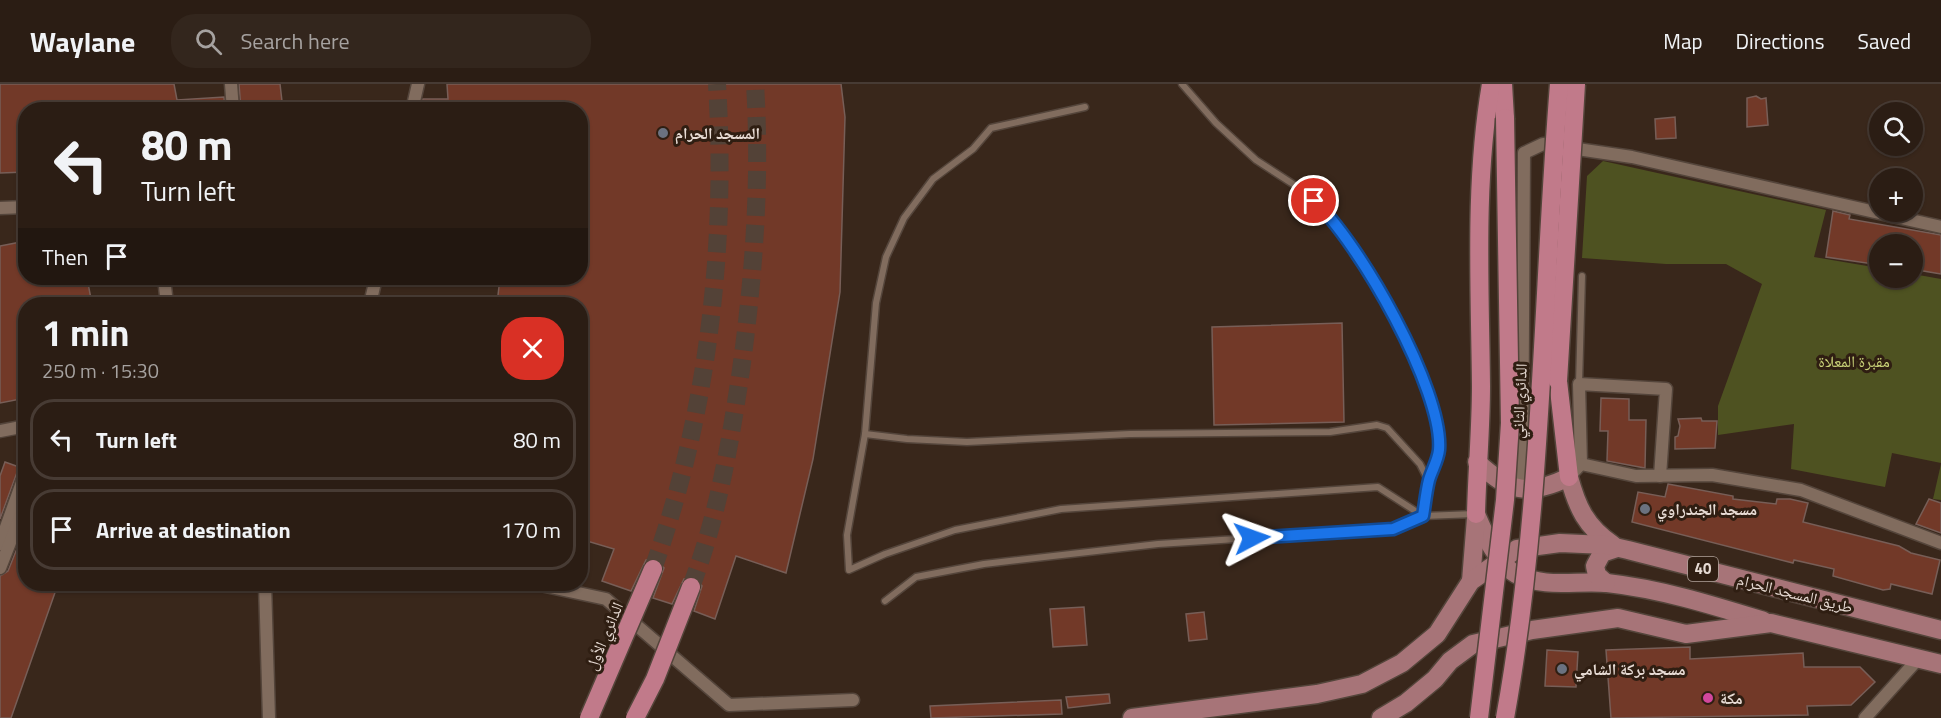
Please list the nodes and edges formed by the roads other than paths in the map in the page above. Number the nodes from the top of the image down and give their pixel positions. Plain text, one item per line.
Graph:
1 (231, 84) edge
2 (418, 84) edge
3 (1182, 84) edge
4 (1491, 84) edge
5 (1503, 84) edge
6 (1559, 84) edge
7 (1576, 84) edge
8 (232, 102) edge
9 (414, 102) edge
10 (1084, 107) dead end
11 (18, 207) edge
12 (0, 208) edge
13 (1941, 227) edge
14 (1582, 276) dead end
15 (1579, 384) junction
16 (18, 428) edge
17 (0, 431) edge
18 (865, 434) junction
19 (1477, 462) junction
20 (1575, 470) junction
21 (1660, 476) junction
22 (1429, 482) junction
23 (1522, 489) junction
24 (18, 493) edge
25 (1476, 514) junction
26 (1423, 516) junction
27 (18, 522) edge
28 (1941, 543) edge
29 (0, 544) edge
30 (1617, 548) junction
31 (1502, 559) junction
32 (0, 568) edge
33 (653, 569) tunnel mouth
34 (1471, 581) junction
35 (1606, 583) junction
36 (691, 586) tunnel mouth
37 (265, 591) edge
38 (569, 591) edge
39 (885, 601) dead end
40 (1771, 623) junction
41 (1941, 630) edge
42 (1918, 659) junction
43 (1941, 664) edge
44 (854, 700) dead end
45 (268, 718) edge
46 (589, 718) edge
47 (635, 718) edge
48 (1132, 718) edge
49 (1382, 718) edge
50 (1479, 718) edge
51 (1505, 718) edge
52 (1865, 718) edge

1 - 8 street
2 - 9 street
3 - 22 lane
4 - 19 highway
5 - 50 highway, الدائري الثاني, bridge
6 - 51 highway, الدائري الثاني, bridge
7 - 20 highway, bridge
10 - 18 lane
11 - 12 street
13 - 23 street
14 - 15 lane
15 - 20 street
15 - 21 street
16 - 17 street
18 - 22 lane
18 - 26 lane
19 - 23 main road
19 - 25 highway
20 - 21 street
20 - 23 main road
20 - 30 main road
21 - 28 street
22 - 26 lane
24 - 29 street
25 - 26 lane
25 - 31 main road
25 - 34 main road
26 - 39 lane
27 - 32 street
30 - 31 main road, طريق المسجد الحرام / 40
30 - 35 main road
30 - 41 main road, طريق المسجد الحرام / 40
31 - 34 main road, طريق المسجد الحرام / 40
31 - 35 main road
33 - 46 highway, الدائري الأول, bridge
34 - 48 main road, طريق المسجد الحرام
35 - 40 main road
36 - 47 highway, bridge
37 - 45 street
38 - 44 street
40 - 42 main road
40 - 49 main road
42 - 43 main road
42 - 52 street

